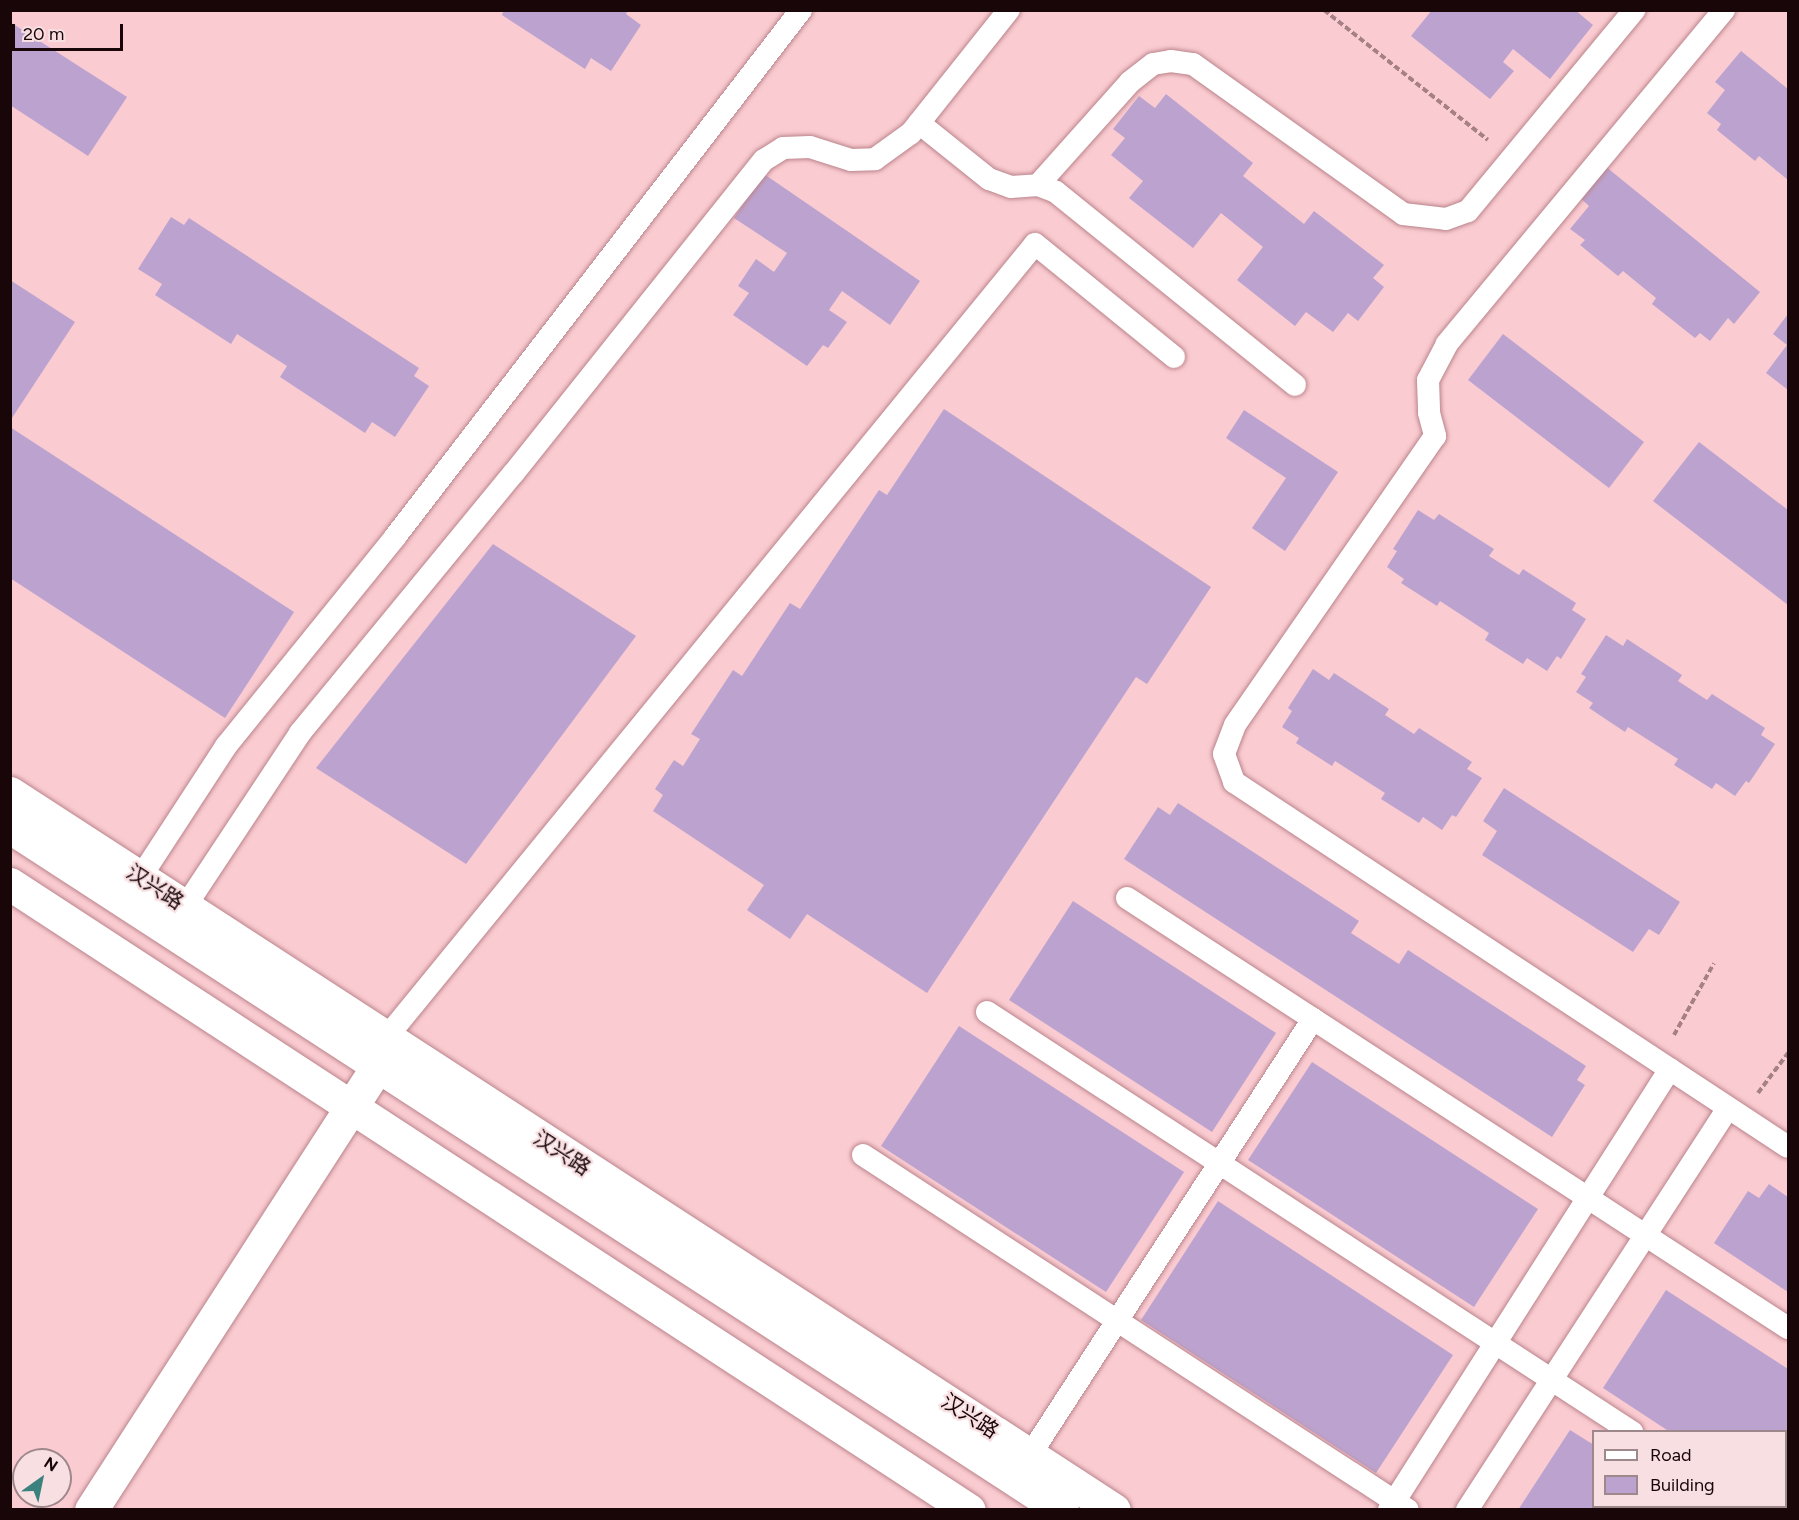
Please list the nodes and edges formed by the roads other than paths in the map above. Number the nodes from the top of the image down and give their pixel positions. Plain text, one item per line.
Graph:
1 (801, 10) edge
2 (1009, 10) edge
3 (1634, 10) edge
4 (1724, 10) edge
5 (919, 123) junction
6 (1038, 184) junction
7 (1174, 357) dead end
8 (1295, 384) dead end
9 (10, 794) edge
10 (10, 827) edge
11 (140, 878) junction
12 (10, 884) edge
13 (1127, 898) dead end
14 (185, 907) junction
15 (987, 1012) dead end
16 (1313, 1019) junction
17 (382, 1053) junction
18 (1670, 1069) junction
19 (353, 1105) junction
20 (1728, 1108) junction
21 (1788, 1147) edge
22 (862, 1155) dead end
23 (1220, 1163) junction
24 (1588, 1198) junction
25 (1646, 1235) junction
26 (1117, 1321) junction
27 (1788, 1328) edge
28 (1496, 1343) junction
29 (1552, 1379) junction
30 (1630, 1430) edge
31 (1030, 1455) junction
32 (1397, 1506) edge
33 (90, 1509) edge
34 (969, 1509) edge
35 (1062, 1509) edge
36 (1114, 1509) edge
37 (1467, 1509) edge

1 - 11 lane
2 - 5 lane
3 - 6 lane
4 - 18 lane
5 - 6 lane
5 - 14 lane
6 - 8 lane
7 - 17 lane
9 - 11 street, 汉兴路
10 - 17 street, 汉兴路
11 - 14 street, 汉兴路
12 - 19 street
13 - 16 lane
14 - 17 street, 汉兴路
15 - 23 lane
16 - 23 lane
16 - 24 lane
17 - 19 street
17 - 31 street, 汉兴路
17 - 35 street, 汉兴路
18 - 20 lane
18 - 24 lane
19 - 33 street
19 - 34 street
20 - 21 lane
20 - 25 lane
22 - 26 lane
23 - 26 lane
23 - 28 lane
24 - 25 lane
24 - 28 lane
25 - 27 lane
25 - 29 lane
26 - 31 lane
26 - 32 lane
28 - 29 lane
28 - 32 lane
29 - 30 lane
29 - 37 lane
31 - 36 street, 汉兴路

